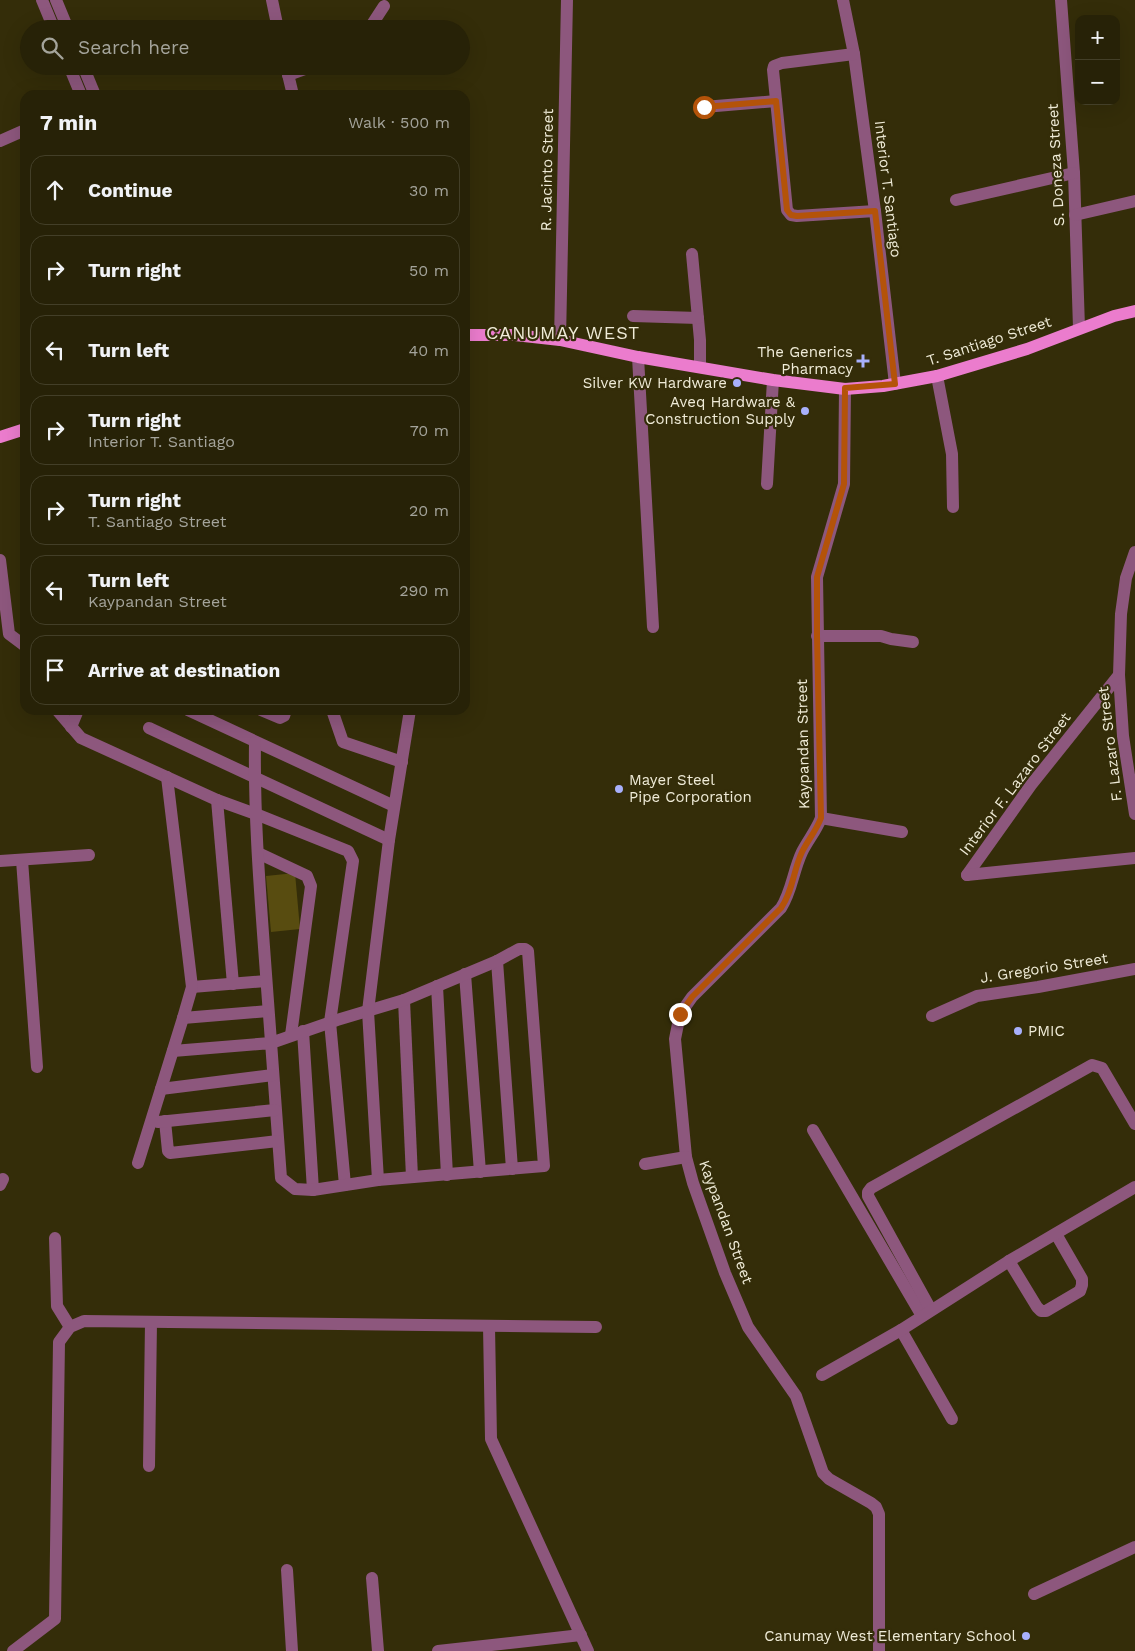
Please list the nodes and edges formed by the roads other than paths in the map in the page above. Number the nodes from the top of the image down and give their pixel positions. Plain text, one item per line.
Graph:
1 (42, 0) edge
2 (56, 0) edge
3 (272, 0) edge
4 (567, 0) edge
5 (843, 0) edge
6 (1061, 0) edge
7 (384, 6) dead end
8 (50, 20) edge
9 (64, 20) edge
10 (276, 20) edge
11 (375, 20) edge
12 (854, 54) junction
13 (73, 75) edge
14 (87, 75) edge
15 (288, 75) edge
16 (79, 90) edge
17 (93, 90) edge
18 (292, 90) edge
19 (776, 101) junction
20 (704, 107) dead end
21 (20, 132) edge
22 (0, 140) edge
23 (1074, 173) junction
24 (956, 200) dead end
25 (1135, 201) edge
26 (875, 211) junction
27 (1076, 215) junction
28 (692, 254) dead end
29 (1135, 311) edge
30 (632, 316) dead end
31 (698, 318) junction
32 (1079, 328) junction
33 (470, 335) edge
34 (560, 340) junction
35 (638, 357) junction
36 (700, 367) junction
37 (937, 376) junction
38 (772, 380) junction
39 (895, 384) junction
40 (845, 388) junction
41 (20, 431) edge
42 (0, 437) edge
43 (767, 484) dead end
44 (953, 507) dead end
45 (1135, 552) edge
46 (0, 560) edge
47 (1131, 576) edge
48 (653, 627) dead end
49 (817, 636) junction
50 (913, 642) dead end
51 (20, 644) edge
52 (1119, 675) junction
53 (61, 715) edge
54 (76, 715) edge
55 (198, 715) edge
56 (273, 715) edge
57 (284, 715) edge
58 (334, 715) edge
59 (409, 715) edge
60 (71, 726) junction
61 (149, 728) dead end
62 (255, 742) junction
63 (402, 762) junction
64 (167, 777) junction
65 (254, 777) junction
66 (217, 800) junction
67 (394, 806) junction
68 (256, 814) junction
69 (1135, 814) edge
70 (821, 818) junction
71 (902, 832) dead end
72 (389, 840) junction
73 (258, 853) junction
74 (89, 855) dead end
75 (1135, 858) edge
76 (22, 860) junction
77 (0, 861) edge
78 (497, 961) junction
79 (1135, 969) edge
80 (464, 974) junction
81 (266, 981) junction
82 (233, 984) junction
83 (437, 986) junction
84 (192, 987) junction
85 (404, 1000) junction
86 (268, 1011) junction
87 (368, 1011) junction
88 (932, 1016) dead end
89 (184, 1018) junction
90 (330, 1022) junction
91 (297, 1033) junction
92 (271, 1042) junction
93 (173, 1051) junction
94 (37, 1067) dead end
95 (273, 1075) junction
96 (161, 1089) junction
97 (275, 1110) junction
98 (165, 1121) junction
99 (150, 1123) junction
100 (1135, 1124) edge
101 (813, 1130) dead end
102 (278, 1141) junction
103 (686, 1157) junction
104 (138, 1163) dead end
105 (646, 1164) dead end
106 (512, 1169) junction
107 (480, 1172) junction
108 (447, 1175) junction
109 (412, 1178) junction
110 (378, 1180) junction
111 (346, 1185) junction
112 (1135, 1187) edge
113 (313, 1190) junction
114 (1056, 1234) junction
115 (55, 1238) dead end
116 (1009, 1261) junction
117 (926, 1313) junction
118 (151, 1322) junction
119 (489, 1326) junction
120 (70, 1327) junction
121 (596, 1327) dead end
122 (901, 1330) junction
123 (822, 1375) dead end
124 (952, 1419) dead end
125 (149, 1466) dead end
126 (1135, 1547) edge
127 (287, 1570) dead end
128 (372, 1578) dead end
129 (1034, 1594) dead end
130 (581, 1635) junction
131 (13, 1651) edge
132 (292, 1651) edge
133 (378, 1651) edge
134 (438, 1651) edge
135 (588, 1651) edge
136 (879, 1651) edge

1 - 8 street
2 - 9 street
3 - 10 street
4 - 34 street, R. Jacinto Street
5 - 12 street, Interior T. Santiago
6 - 23 street, S. Doneza Street
7 - 11 street
12 - 19 street
12 - 26 street, Interior T. Santiago
13 - 16 street
14 - 17 street
15 - 18 street
19 - 20 street
19 - 26 street
21 - 22 street
23 - 24 street
23 - 27 street, S. Doneza Street
25 - 27 street
26 - 39 street, Interior T. Santiago
27 - 32 street, S. Doneza Street
28 - 31 street
29 - 32 main road, T. Santiago Street
30 - 31 street
31 - 36 street
32 - 37 main road, T. Santiago Street
33 - 34 main road, T. Santiago Street
34 - 35 main road, T. Santiago Street
35 - 36 main road, T. Santiago Street
35 - 48 street
36 - 38 main road, T. Santiago Street
37 - 39 main road, T. Santiago Street
37 - 44 street
38 - 40 main road, T. Santiago Street
38 - 43 street
39 - 40 main road, T. Santiago Street
40 - 49 street, Kaypandan Street
41 - 42 main road
45 - 47 street, F. Lazaro Street
46 - 51 street
47 - 52 street, F. Lazaro Street
49 - 50 street
49 - 70 street, Kaypandan Street
52 - 69 street, F. Lazaro Street
52 - 75 street, Interior F. Lazaro Street
53 - 60 street
54 - 60 street
55 - 62 street
56 - 57 street
58 - 63 street
59 - 63 street
60 - 64 street
61 - 65 street
62 - 65 street
62 - 67 street
63 - 67 street
64 - 66 street
64 - 84 street
65 - 68 street
65 - 72 street
66 - 68 street
66 - 82 street
67 - 72 street
68 - 73 street
68 - 90 street
70 - 71 street
70 - 103 street, Kaypandan Street
72 - 87 street
73 - 81 street
73 - 91 street
74 - 76 street
76 - 77 street
76 - 94 street
78 - 80 street
78 - 106 street
78 - 106 street
79 - 88 street, J. Gregorio Street
80 - 83 street
80 - 107 street
81 - 82 street
81 - 86 street
82 - 84 street
83 - 85 street
83 - 108 street
84 - 89 street
85 - 87 street
85 - 109 street
86 - 89 street
86 - 92 street
87 - 90 street
87 - 110 street
89 - 93 street
90 - 91 street
90 - 111 street
91 - 92 street
91 - 113 street
92 - 93 street
92 - 95 street
93 - 96 street
95 - 96 street
95 - 97 street
96 - 99 street
97 - 98 street
97 - 102 street
98 - 99 street
98 - 102 street
99 - 104 street
100 - 117 street
101 - 117 street
102 - 113 street
103 - 105 street
103 - 136 street, Kaypandan Street
106 - 107 street
107 - 108 street
108 - 109 street
109 - 110 street
110 - 111 street
111 - 113 street
112 - 114 street
114 - 116 street
114 - 116 street
115 - 120 street
116 - 117 street
117 - 122 street
118 - 119 street
118 - 120 street
118 - 125 street
119 - 121 street
119 - 130 street
120 - 131 street
122 - 123 street
122 - 124 street
126 - 129 street
127 - 132 street
128 - 133 street
130 - 134 street
130 - 135 street

